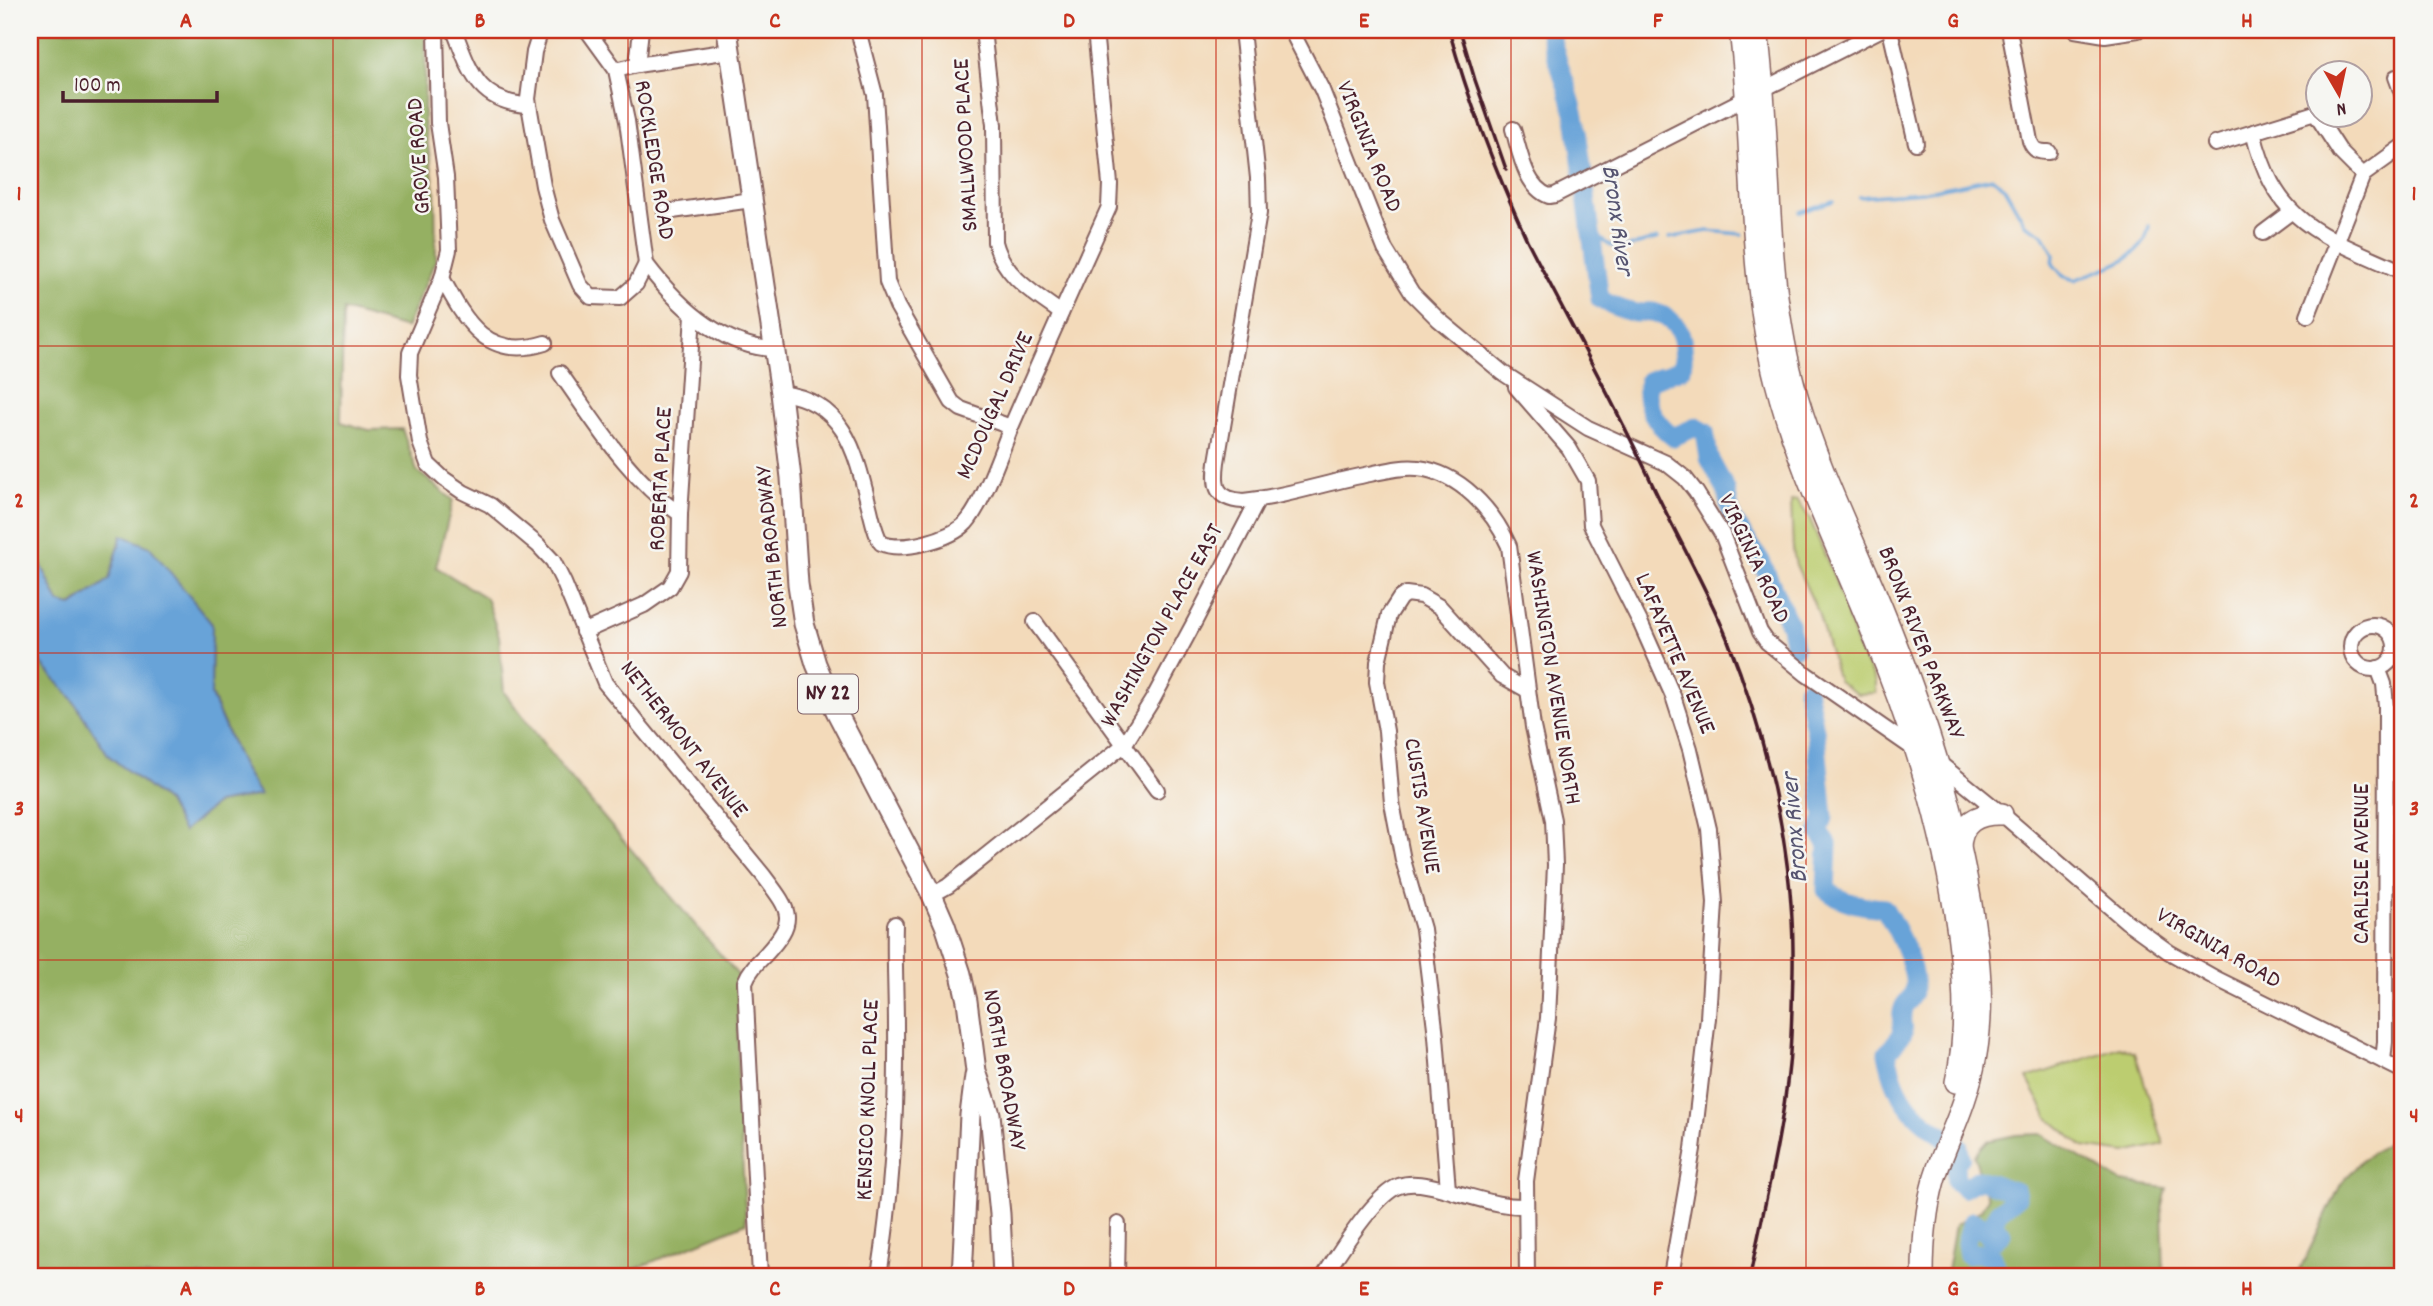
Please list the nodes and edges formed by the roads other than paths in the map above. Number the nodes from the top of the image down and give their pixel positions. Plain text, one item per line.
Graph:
1 (436, 30) edge
2 (453, 30) edge
3 (541, 30) edge
4 (587, 30) edge
5 (641, 30) edge
6 (727, 30) edge
7 (858, 30) edge
8 (983, 30) edge
9 (1095, 30) edge
10 (1242, 30) edge
11 (1291, 30) edge
12 (1740, 30) edge
13 (1757, 30) edge
14 (1880, 30) edge
15 (1890, 30) edge
16 (2009, 30) edge
17 (2075, 30) edge
18 (2132, 31) edge
19 (730, 51) junction
20 (626, 68) junction
21 (2396, 77) dead end
22 (1755, 93) junction
23 (2403, 96) edge
24 (529, 105) junction
25 (1513, 129) dead end
26 (2253, 132) junction
27 (1916, 143) dead end
28 (2215, 144) dead end
29 (2403, 146) edge
30 (2049, 152) dead end
31 (2363, 176) junction
32 (752, 200) junction
33 (665, 212) dead end
34 (2291, 212) junction
35 (2263, 233) dead end
36 (2336, 242) junction
37 (646, 264) junction
38 (2403, 272) edge
39 (442, 278) junction
40 (1061, 313) junction
41 (693, 315) junction
42 (2308, 315) dead end
43 (545, 343) dead end
44 (773, 349) junction
45 (560, 373) dead end
46 (1503, 373) junction
47 (781, 393) junction
48 (1011, 427) junction
49 (1258, 500) junction
50 (680, 514) junction
51 (1035, 622) dead end
52 (583, 632) junction
53 (2378, 668) dead end
54 (1527, 690) junction
55 (1124, 745) junction
56 (1916, 751) junction
57 (1936, 761) junction
58 (1157, 790) dead end
59 (2002, 814) junction
60 (1960, 851) junction
61 (932, 895) junction
62 (895, 924) dead end
63 (2382, 1061) junction
64 (2403, 1071) edge
65 (976, 1072) junction
66 (1951, 1118) junction
67 (1938, 1151) junction
68 (1448, 1190) junction
69 (1526, 1206) junction
70 (1118, 1224) dead end
71 (760, 1276) edge
72 (879, 1276) edge
73 (962, 1276) edge
74 (1003, 1276) edge
75 (1117, 1276) edge
76 (1324, 1276) edge
77 (1527, 1276) edge
78 (1671, 1276) edge
79 (1910, 1276) edge
80 (1923, 1276) edge

1 - 39 street, GROVE ROAD
2 - 24 street
3 - 24 street
4 - 20 street, ROCKLEDGE ROAD
5 - 20 street
6 - 19 main road, NORTH BROADWAY / NY 22
7 - 48 street
8 - 40 street, SMALLWOOD PLACE
9 - 40 street, MCDOUGAL DRIVE
10 - 49 street, WASHINGTON AVENUE NORTH
11 - 46 street, VIRGINIA ROAD
12 - 22 highway, BRONX RIVER PARKWAY
13 - 22 highway, BRONX RIVER PARKWAY
14 - 22 street
15 - 27 street
16 - 30 street
17 - 18 street
19 - 20 street
19 - 32 main road, NORTH BROADWAY / NY 22
20 - 37 street, ROCKLEDGE ROAD
21 - 23 street
22 - 25 street
22 - 56 highway, BRONX RIVER PARKWAY
22 - 57 highway, BRONX RIVER PARKWAY
24 - 37 street
26 - 28 street
26 - 31 street
26 - 34 street
29 - 31 street
31 - 36 street
32 - 33 street
32 - 44 main road, NORTH BROADWAY / NY 22
34 - 35 street
34 - 36 street
36 - 38 street
36 - 42 street
37 - 41 street
39 - 43 street
39 - 52 street, NETHERMONT AVENUE
40 - 48 street, MCDOUGAL DRIVE
41 - 44 street
41 - 50 street, ROBERTA PLACE
44 - 47 main road, NORTH BROADWAY / NY 22
45 - 50 street
46 - 56 street, VIRGINIA ROAD
46 - 78 street, LAFAYETTE AVENUE
47 - 48 street, MCDOUGAL DRIVE
47 - 61 main road, NORTH BROADWAY / NY 22
49 - 54 street, WASHINGTON AVENUE NORTH
49 - 55 street, WASHINGTON PLACE EAST
50 - 52 street, ROBERTA PLACE
51 - 55 street
52 - 71 street, NETHERMONT AVENUE
53 - 63 street, CARLISLE AVENUE
54 - 68 street, CUSTIS AVENUE
54 - 69 street, WASHINGTON AVENUE NORTH
55 - 58 street
55 - 61 street, WASHINGTON PLACE EAST
56 - 57 street, VIRGINIA ROAD
56 - 66 highway, BRONX RIVER PARKWAY
57 - 59 street, VIRGINIA ROAD
57 - 60 highway, BRONX RIVER PARKWAY
59 - 60 highway
59 - 63 street, VIRGINIA ROAD
60 - 66 highway, BRONX RIVER PARKWAY
61 - 65 main road, NORTH BROADWAY / NY 22
62 - 72 street, KENSICO KNOLL PLACE
63 - 64 street, VIRGINIA ROAD
65 - 73 main road, NY 22
65 - 74 main road, NORTH BROADWAY
66 - 67 highway, BRONX RIVER PARKWAY
67 - 79 highway, BRONX RIVER PARKWAY
67 - 80 highway, BRONX RIVER PARKWAY
68 - 69 street
68 - 76 street
69 - 77 street, WASHINGTON AVENUE NORTH
70 - 75 street

